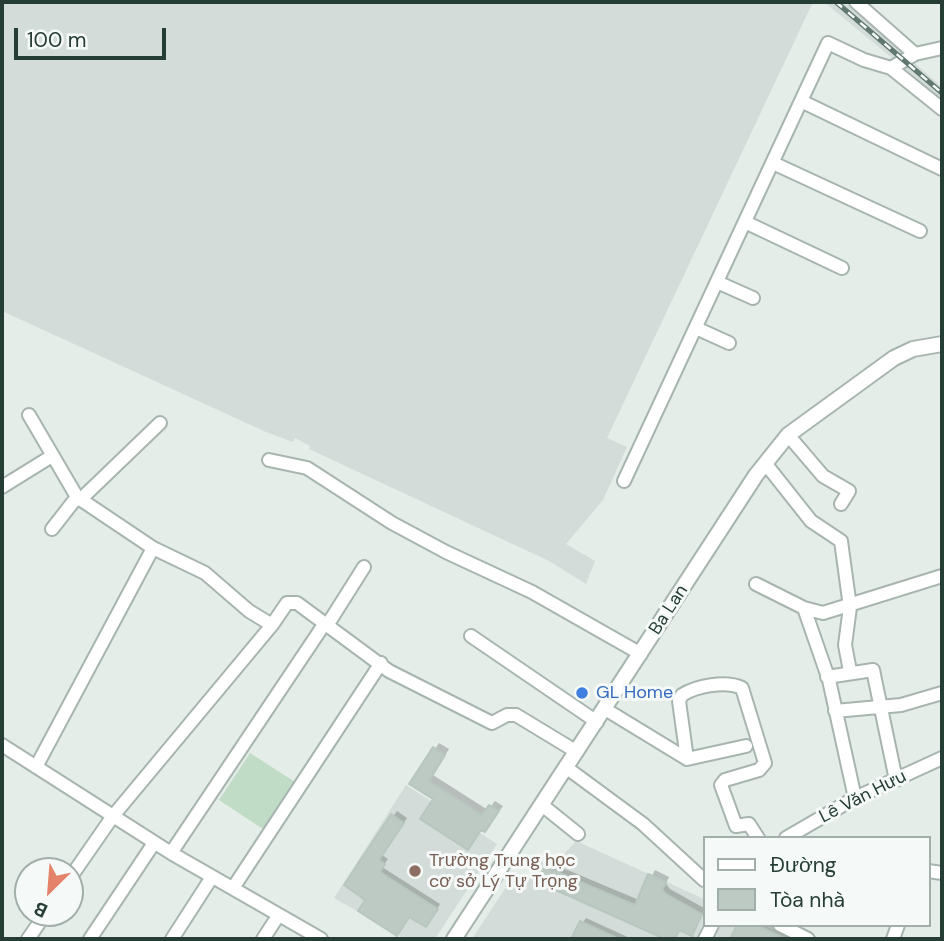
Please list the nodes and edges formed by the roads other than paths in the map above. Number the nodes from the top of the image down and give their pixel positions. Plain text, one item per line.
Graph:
1 (856, 2) edge
2 (942, 48) edge
3 (915, 54) junction
4 (891, 68) junction
5 (801, 102) junction
6 (942, 109) edge
7 (773, 163) junction
8 (942, 169) edge
9 (745, 222) junction
10 (920, 231) dead end
11 (842, 268) dead end
12 (717, 282) junction
13 (753, 299) dead end
14 (696, 327) junction
15 (729, 343) dead end
16 (942, 344) edge
17 (29, 415) dead end
18 (160, 424) dead end
19 (788, 435) junction
20 (52, 456) junction
21 (269, 460) dead end
22 (765, 463) junction
23 (624, 481) dead end
24 (2, 487) edge
25 (78, 498) junction
26 (841, 504) dead end
27 (52, 529) dead end
28 (153, 548) junction
29 (364, 567) dead end
30 (942, 576) edge
31 (756, 584) dead end
32 (850, 607) junction
33 (804, 608) junction
34 (326, 624) junction
35 (272, 625) junction
36 (471, 636) dead end
37 (641, 654) junction
38 (381, 663) junction
39 (850, 671) junction
40 (827, 677) junction
41 (942, 693) edge
42 (880, 706) junction
43 (605, 709) junction
44 (835, 711) junction
45 (597, 722) junction
46 (2, 745) edge
47 (746, 746) dead end
48 (577, 752) junction
49 (942, 758) edge
50 (687, 759) junction
51 (36, 767) junction
52 (567, 768) junction
53 (895, 780) junction
54 (855, 798) junction
55 (542, 805) junction
56 (113, 816) junction
57 (578, 834) dead end
58 (757, 836) edge
59 (789, 836) edge
60 (154, 843) junction
61 (171, 853) junction
62 (84, 858) edge
63 (212, 877) junction
64 (702, 878) edge
65 (233, 888) junction
66 (278, 916) junction
67 (784, 927) edge
68 (90, 939) edge
69 (172, 939) edge
70 (263, 939) edge
71 (321, 939) edge
72 (454, 939) edge
73 (808, 939) edge

1 - 3 street
2 - 3 street
3 - 4 street
4 - 5 street
4 - 6 street
5 - 7 street
5 - 8 street
7 - 9 street
7 - 10 street
9 - 11 street
9 - 12 street
12 - 13 street
12 - 14 street
14 - 15 street
14 - 23 street
16 - 19 street, Ba Lan
17 - 20 street
18 - 25 street
19 - 22 street, Ba Lan
19 - 26 street
20 - 24 street
20 - 25 street
21 - 37 street
22 - 32 street
22 - 37 street, Ba Lan
25 - 27 street
25 - 28 street
28 - 35 street
28 - 51 street
29 - 34 street
30 - 32 street
31 - 33 street
32 - 33 street
32 - 39 street
33 - 40 street
34 - 35 street
34 - 38 street
34 - 61 street
35 - 56 street
36 - 45 street
37 - 43 street, Ba Lan
38 - 48 street
38 - 65 street
39 - 40 street
39 - 42 street
40 - 44 street
41 - 42 street
42 - 44 street
42 - 53 street
43 - 45 street, Ba Lan
43 - 50 street
44 - 54 street
45 - 48 street, Ba Lan
46 - 51 street
47 - 50 street
48 - 52 street, Ba Lan
49 - 53 street, Lê Văn Hưu
50 - 58 street
51 - 56 street
52 - 55 street, Ba Lan
52 - 64 street
53 - 54 street, Lê Văn Hưu
54 - 59 street, Lê Văn Hưu
55 - 57 street
55 - 72 street, Ba Lan
56 - 60 street
56 - 62 street
60 - 61 street
60 - 68 street
61 - 63 street
63 - 65 street
63 - 69 street
65 - 66 street
66 - 70 street
66 - 71 street
67 - 73 street

